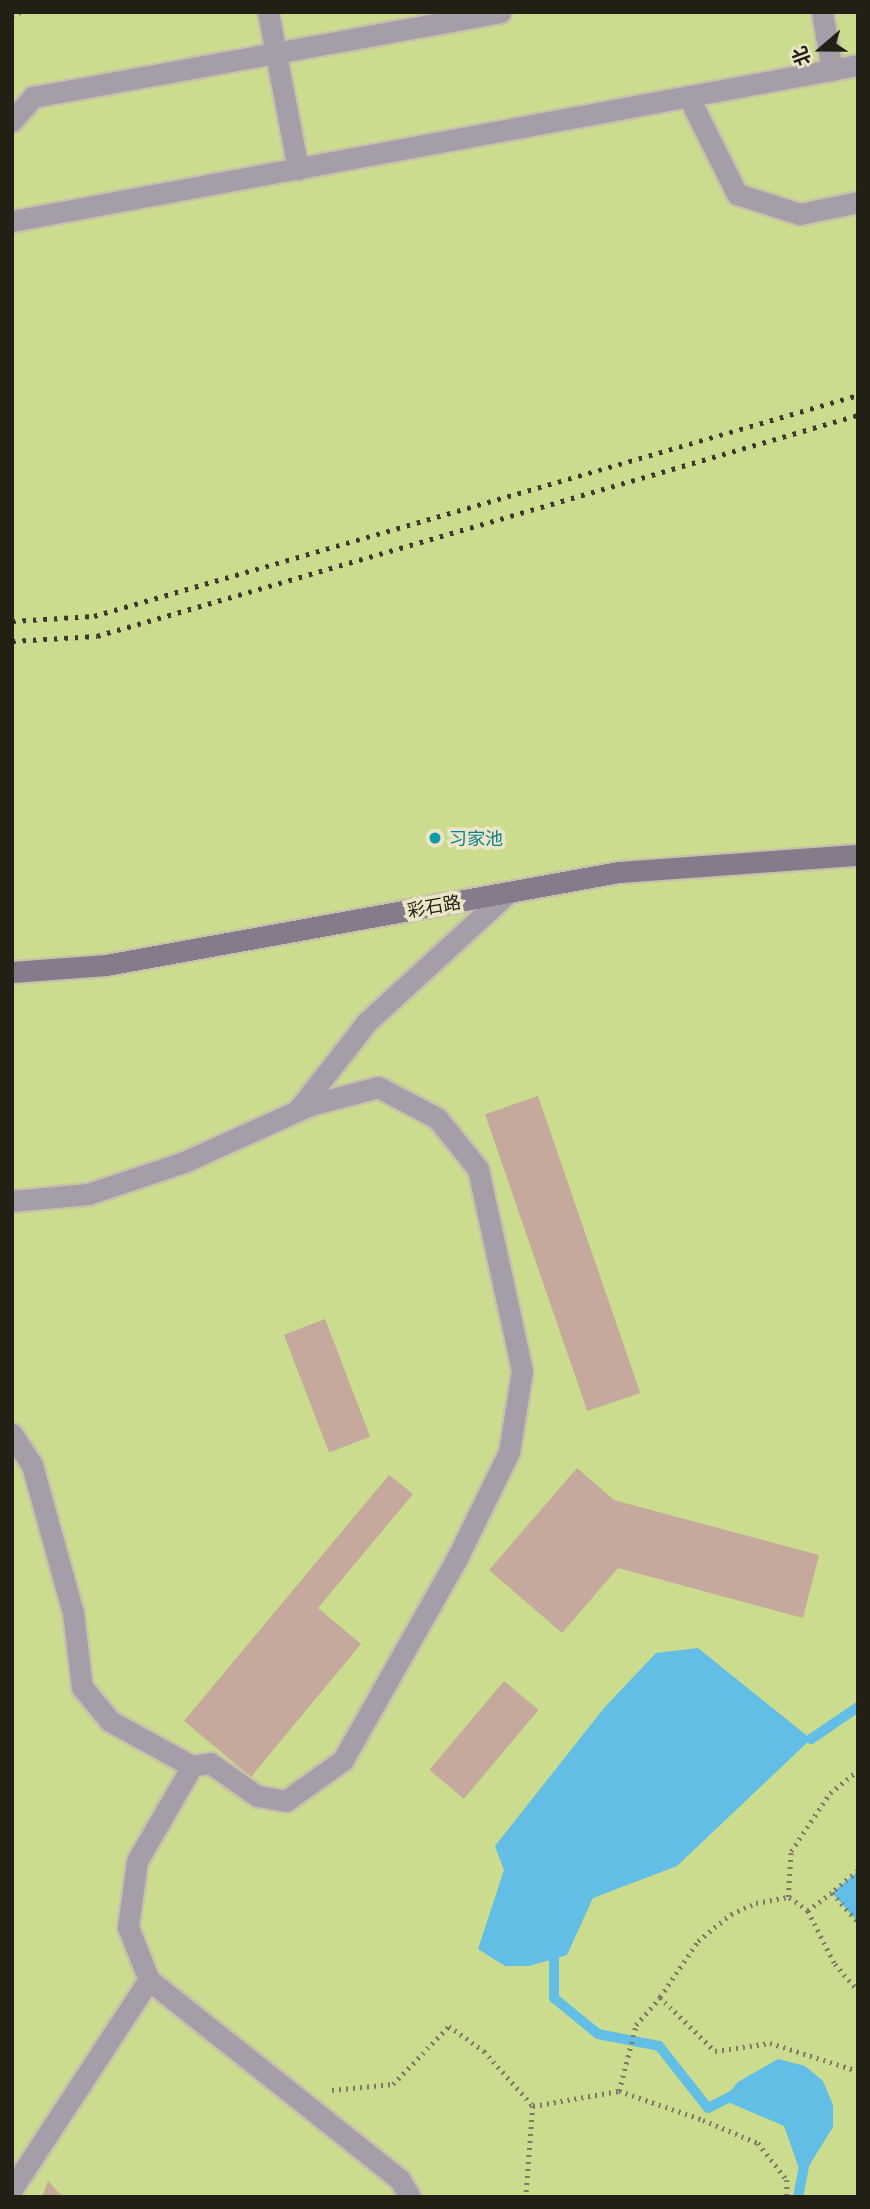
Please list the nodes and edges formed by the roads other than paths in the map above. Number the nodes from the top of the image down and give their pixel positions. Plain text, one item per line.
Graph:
1 (268, 12) edge
2 (500, 12) edge
3 (822, 12) edge
4 (275, 50) junction
5 (858, 65) edge
6 (832, 70) junction
7 (688, 96) junction
8 (12, 121) edge
9 (298, 169) junction
10 (858, 202) edge
11 (12, 220) edge
12 (858, 855) edge
13 (508, 893) junction
14 (12, 972) edge
15 (298, 1110) junction
16 (12, 1201) edge
17 (12, 1434) edge
18 (192, 1766) junction
19 (149, 1980) junction
20 (12, 2189) edge
21 (410, 2197) edge

1 - 4 street
2 - 4 street
3 - 6 street
4 - 8 street
4 - 9 street
5 - 6 street
6 - 7 street
7 - 9 street
7 - 10 street
9 - 11 street
12 - 13 street, 彩石路
13 - 14 street, 彩石路
13 - 15 street
15 - 16 street
15 - 18 street
17 - 18 street
18 - 19 street
19 - 20 street
19 - 21 street

